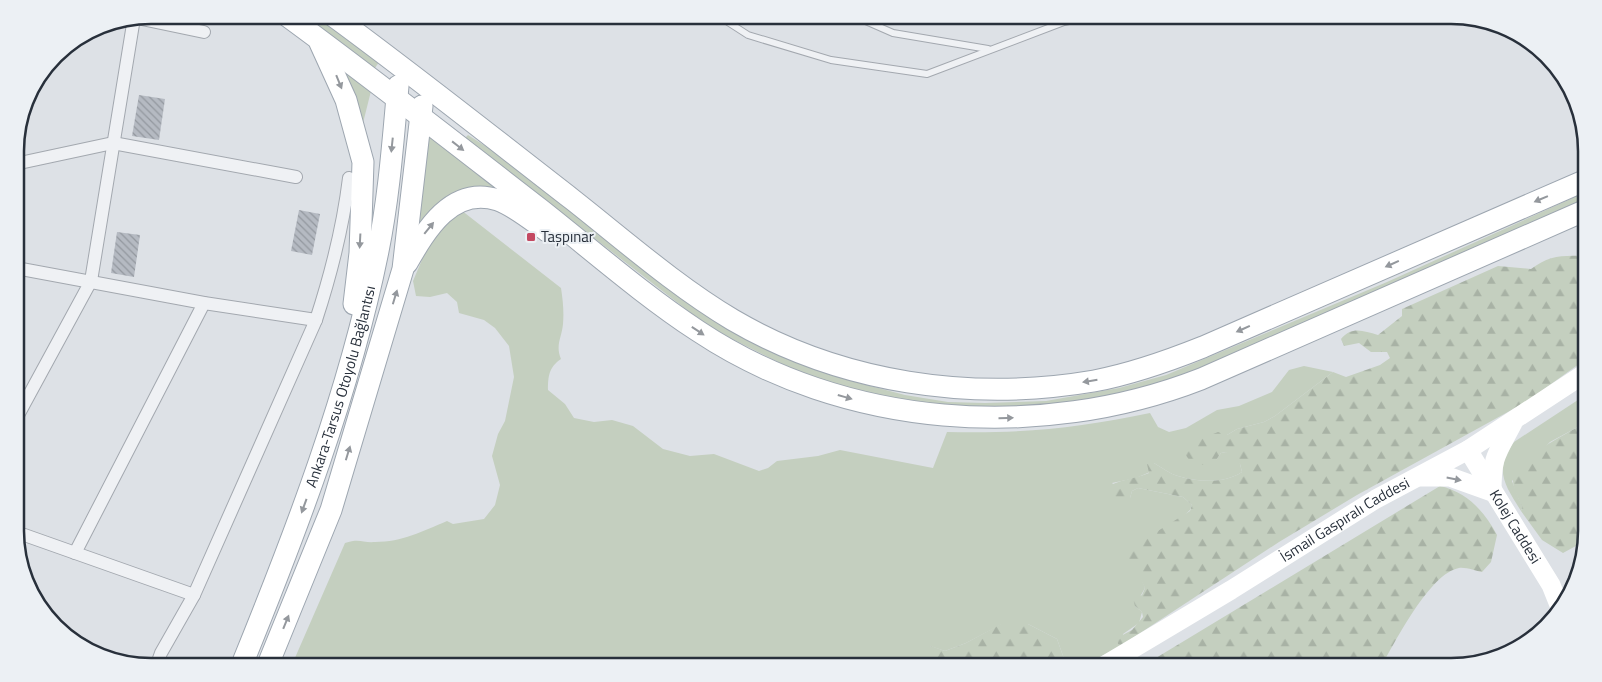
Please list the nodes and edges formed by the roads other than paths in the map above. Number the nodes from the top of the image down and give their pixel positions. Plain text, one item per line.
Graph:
1 (165, 24) edge
2 (298, 24) edge
3 (344, 24) edge
4 (732, 24) edge
5 (872, 24) edge
6 (1059, 24) edge
7 (134, 25) edge
8 (204, 32) dead end
9 (318, 39) junction
10 (990, 50) junction
11 (399, 64) junction
12 (426, 86) junction
13 (397, 97) junction
14 (420, 116) junction
15 (113, 142) junction
16 (24, 162) edge
17 (296, 177) dead end
18 (349, 178) dead end
19 (1578, 183) edge
20 (1578, 214) edge
21 (24, 269) edge
22 (403, 269) junction
23 (91, 281) junction
24 (204, 304) junction
25 (673, 313) junction
26 (316, 320) junction
27 (348, 366) junction
28 (1578, 377) edge
29 (24, 394) edge
30 (1514, 420) junction
31 (1468, 450) junction
32 (1415, 478) junction
33 (1492, 492) junction
34 (24, 535) edge
35 (75, 553) junction
36 (194, 595) junction
37 (1557, 601) edge
38 (159, 658) edge
39 (245, 658) edge
40 (271, 658) edge
41 (1117, 658) edge

1 - 8 street
2 - 9 main road
3 - 11 main road
4 - 10 lane
5 - 10 lane
6 - 10 lane
7 - 15 street
9 - 13 main road
9 -> 27 main road
11 - 12 main road
11 - 13 main road, Ankara-Tarsus Otoyolu Bağlantısı
12 - 14 main road, Ankara-Tarsus Otoyolu Bağlantısı
19 -> 12 main road
13 - 14 main road
13 -> 27 main road, Ankara-Tarsus Otoyolu Bağlantısı
14 - 22 main road, Ankara-Tarsus Otoyolu Bağlantısı
14 -> 25 main road
15 - 16 street
15 - 17 street
15 - 23 street
18 - 26 street
25 -> 20 main road
21 - 23 street
22 -> 25 main road
40 -> 22 main road, Ankara-Tarsus Otoyolu Bağlantısı
23 - 24 street
23 - 29 street
24 - 26 street
24 - 35 street
26 - 36 street
27 -> 39 main road, Ankara-Tarsus Otoyolu Bağlantısı
28 - 30 main road, İsmail Gaspıralı Caddesi
30 - 31 main road, İsmail Gaspıralı Caddesi
30 - 33 main road
31 - 32 main road, İsmail Gaspıralı Caddesi
31 - 33 main road, Kolej Caddesi
32 -> 33 main road
32 - 41 main road, İsmail Gaspıralı Caddesi
33 - 37 main road, Kolej Caddesi
34 - 35 street
35 - 36 street
36 - 38 street

